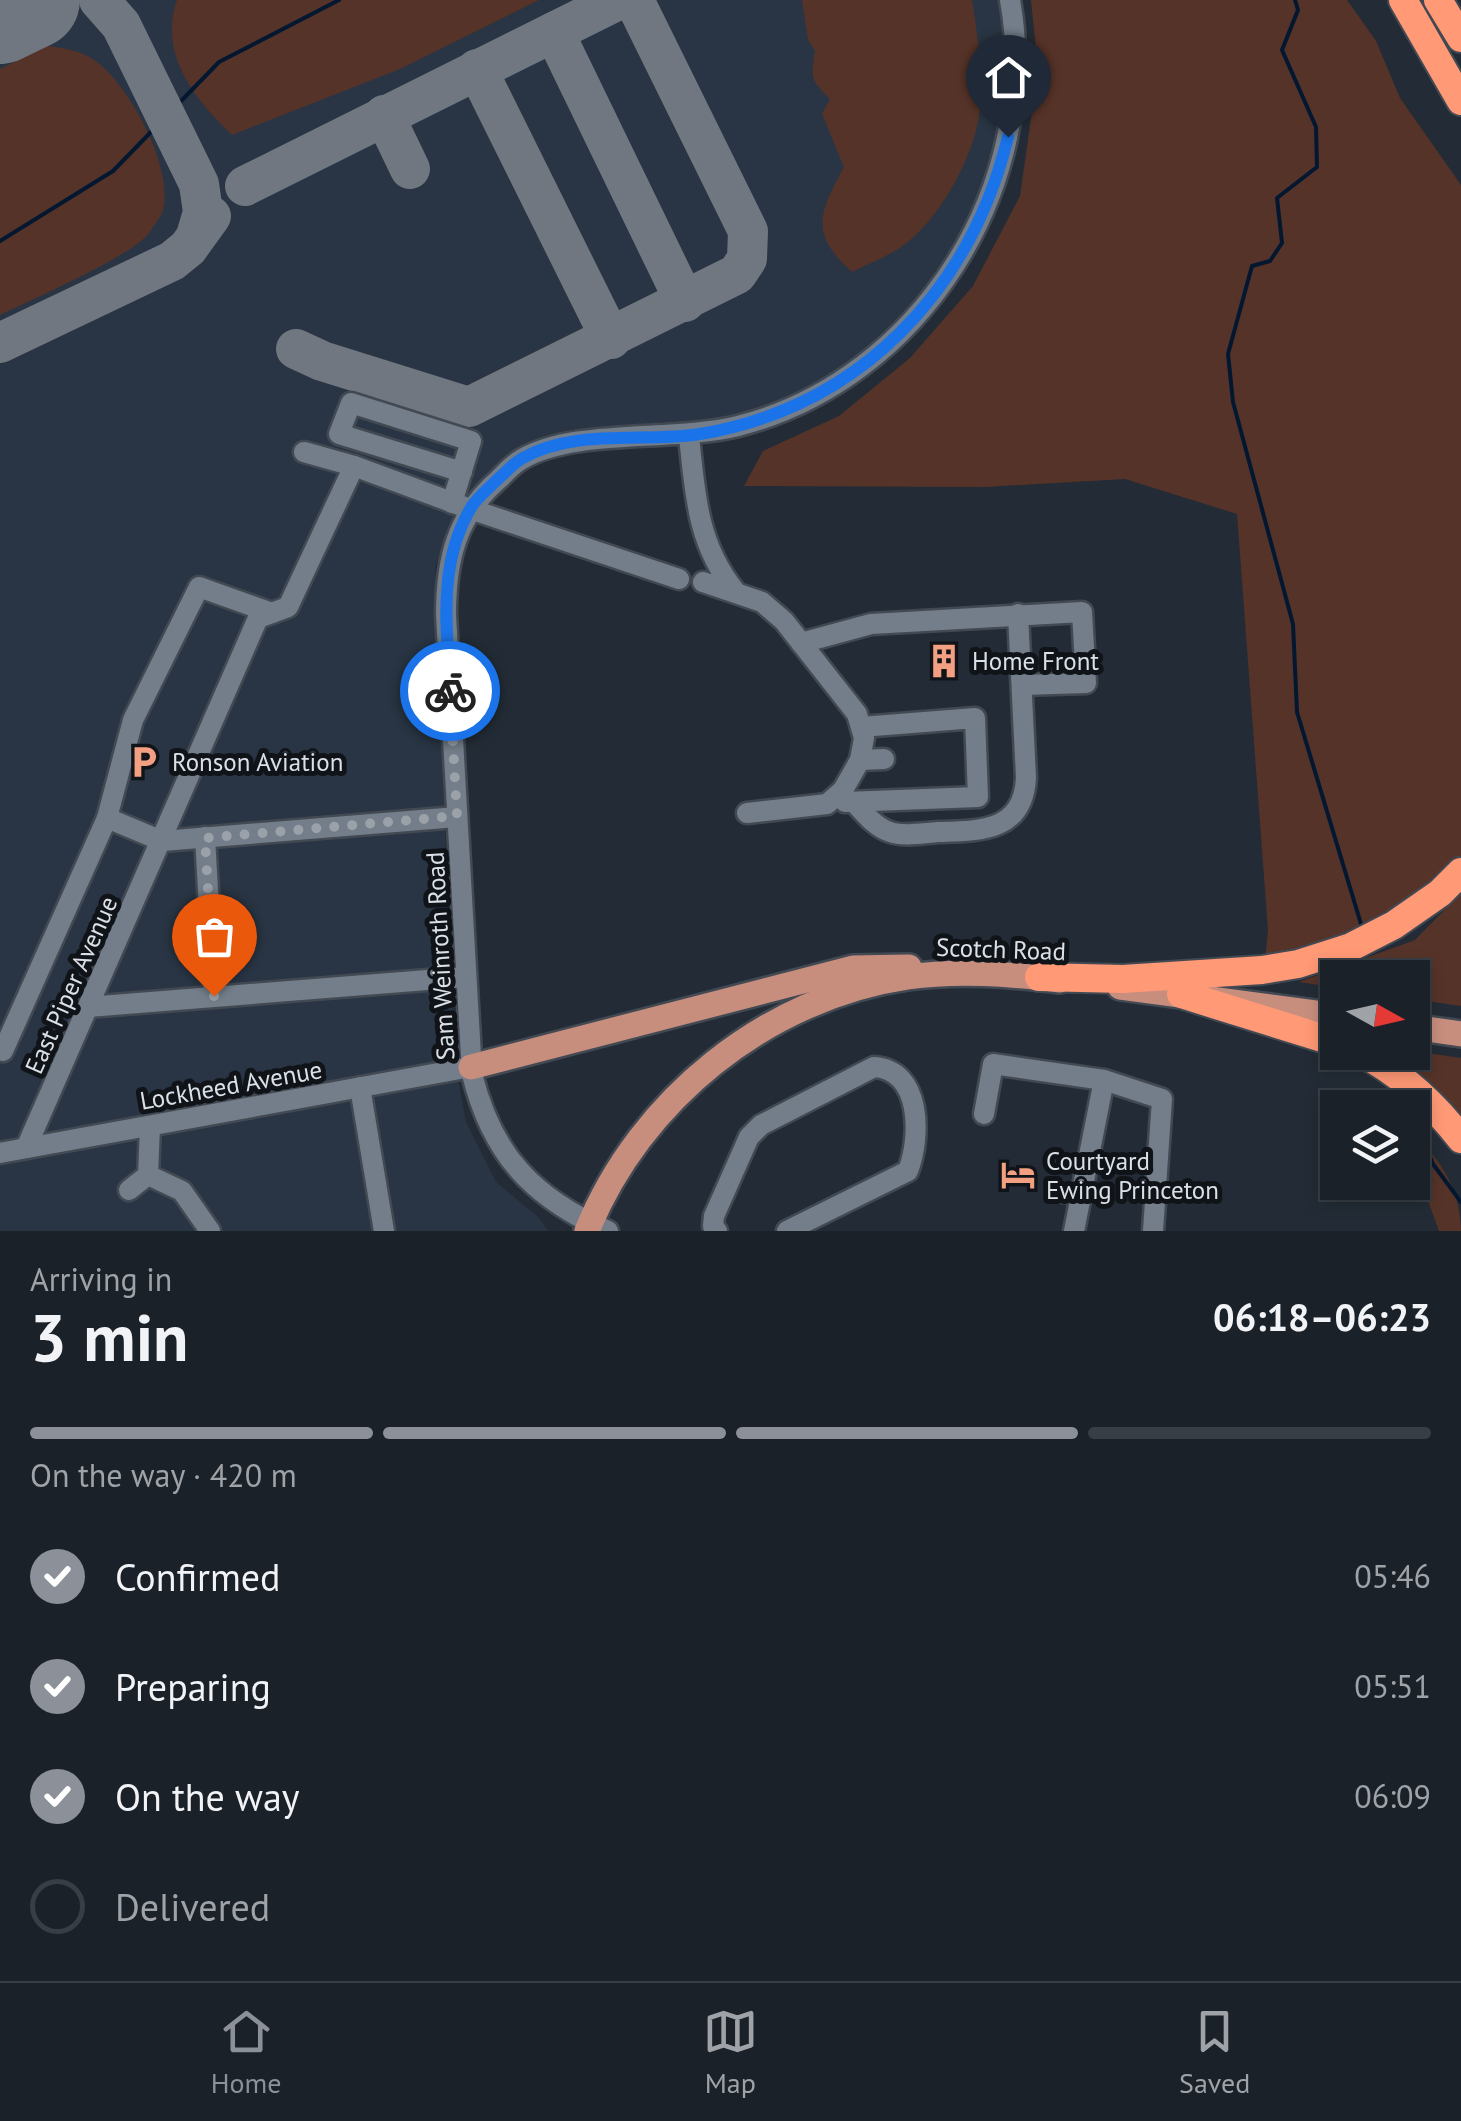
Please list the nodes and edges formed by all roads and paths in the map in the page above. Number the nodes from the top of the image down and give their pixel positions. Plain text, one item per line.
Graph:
1 (1010, 0) edge
2 (1403, 0) edge
3 (1438, 0) edge
4 (1461, 38) edge
5 (1461, 101) edge
6 (339, 434) junction
7 (689, 436) junction
8 (304, 452) dead end
9 (330, 459) junction
10 (354, 466) junction
11 (462, 472) junction
12 (461, 506) junction
13 (679, 580) dead end
14 (703, 582) dead end
15 (735, 590) junction
16 (272, 613) junction
17 (1018, 614) junction
18 (801, 643) junction
19 (1022, 686) junction
20 (861, 727) junction
21 (860, 760) junction
22 (884, 760) dead end
23 (854, 802) junction
24 (827, 804) junction
25 (748, 812) dead end
26 (457, 816) junction
27 (107, 818) junction
28 (205, 838) junction
29 (162, 841) junction
30 (1461, 872) edge
31 (969, 973) junction
32 (465, 977) junction
33 (1039, 978) junction
34 (1181, 994) junction
35 (214, 996) junction
36 (88, 1007) junction
37 (1320, 1013) edge
38 (1430, 1030) edge
39 (1461, 1034) edge
40 (1320, 1037) edge
41 (4, 1051) dead end
42 (471, 1067) junction
43 (1387, 1070) edge
44 (1104, 1080) junction
45 (360, 1087) junction
46 (984, 1114) dead end
47 (150, 1126) junction
48 (1461, 1139) edge
49 (26, 1148) junction
50 (0, 1153) edge
51 (1086, 1174) junction
52 (148, 1176) junction
53 (1062, 1179) dead end
54 (130, 1190) dead end
55 (1058, 1204) dead end
56 (1076, 1224) edge
57 (595, 1228) edge
58 (210, 1231) edge
59 (384, 1231) edge
60 (718, 1231) edge
61 (787, 1231) edge
62 (1153, 1231) edge

1 - 7 street, Sam Weinroth Road
2 - 5 highway
3 - 4 highway
6 - 9 street
6 - 11 street
6 - 11 street
7 - 12 street, Sam Weinroth Road
7 - 15 street
8 - 9 street
9 - 10 street
10 - 12 street
10 - 16 street, East Piper Avenue
11 - 12 street
12 - 13 street
12 - 26 street, Sam Weinroth Road
14 - 15 street
15 - 18 street
16 - 27 street
16 - 29 street, East Piper Avenue
17 - 18 street
17 - 19 street
17 - 19 street
18 - 20 street
19 - 23 street
20 - 21 street
20 - 23 street
21 - 22 street
21 - 24 street
23 - 24 street
24 - 25 street
26 - 28 street
26 - 32 street, Sam Weinroth Road
27 - 29 street
27 - 41 street
28 - 29 street
28 - 35 street
29 - 36 street, East Piper Avenue
30 - 33 highway
31 - 33 main road, Scotch Road
31 - 42 main road
31 - 57 main road, Scotch Road
32 - 35 street
32 - 42 street, Sam Weinroth Road
33 - 34 main road, Scotch Road
34 - 37 main road, Scotch Road
34 - 40 highway
35 - 36 street
36 - 49 street, East Piper Avenue
38 - 39 main road
42 - 45 street, Lockheed Avenue
42 - 57 street, Sam Weinroth Road
43 - 48 highway
44 - 46 street
44 - 51 street
44 - 62 street
45 - 47 street, Lockheed Avenue
45 - 59 street
47 - 49 street, Lockheed Avenue
47 - 52 street
49 - 50 street, Lockheed Avenue
51 - 53 street
51 - 56 street
52 - 54 street
52 - 58 street
55 - 56 street
60 - 61 street

